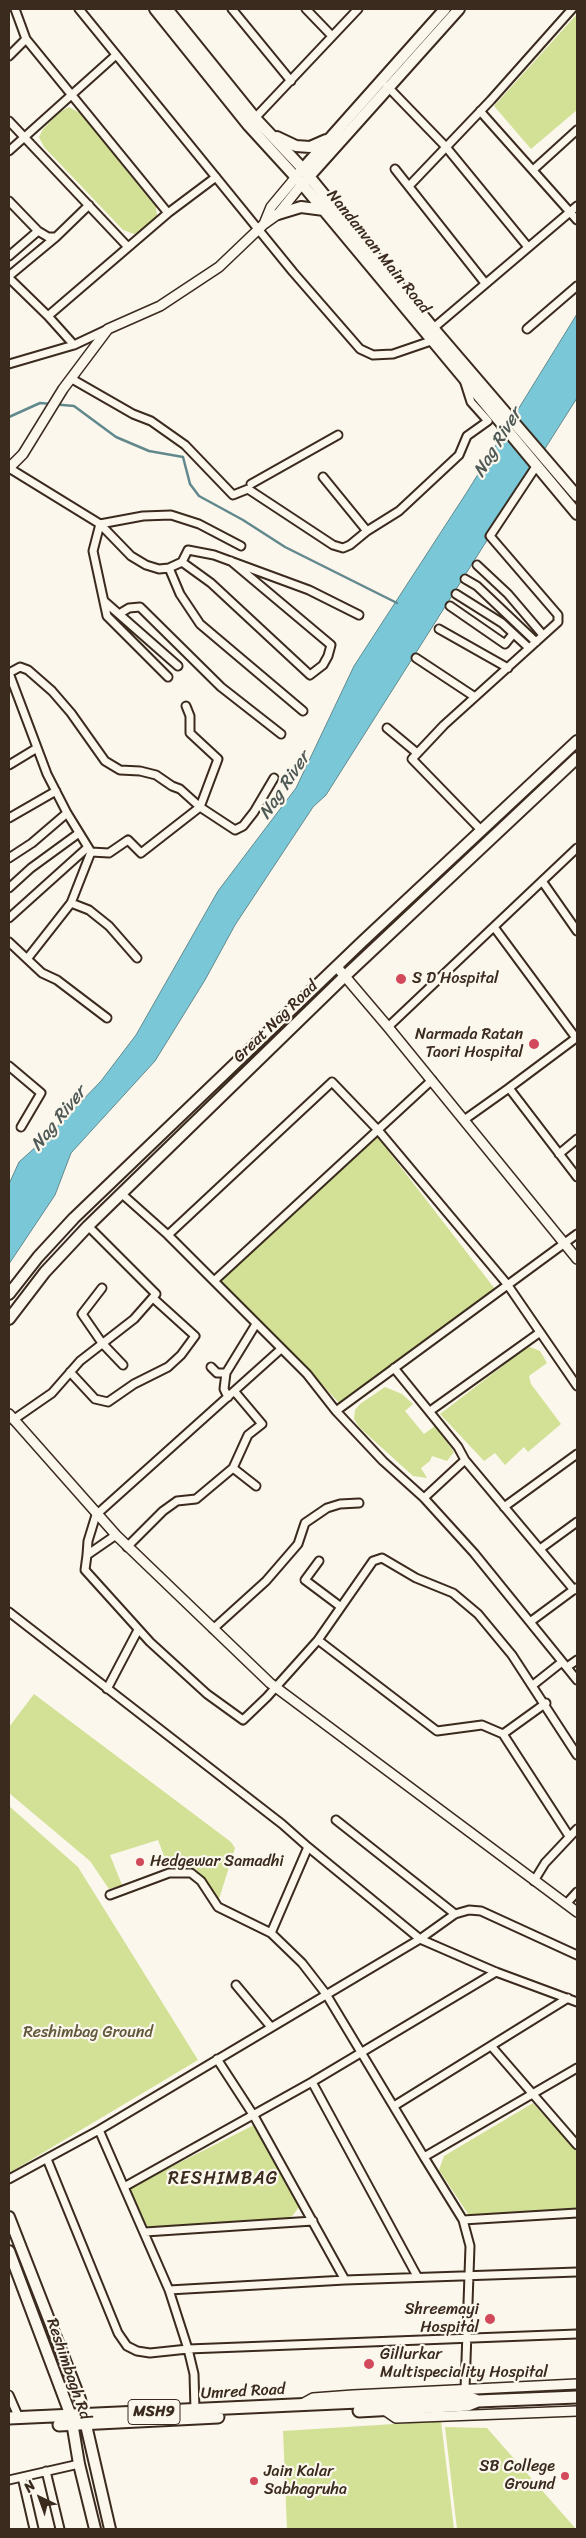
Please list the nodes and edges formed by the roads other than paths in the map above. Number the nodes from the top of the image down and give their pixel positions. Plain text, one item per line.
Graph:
1 (16, 9) edge
2 (78, 9) edge
3 (155, 9) edge
4 (167, 9) edge
5 (232, 9) edge
6 (306, 9) edge
7 (358, 9) edge
8 (445, 9) edge
9 (459, 9) edge
10 (572, 9) edge
11 (332, 36) junction
12 (26, 39) junction
13 (116, 55) junction
14 (9, 56) edge
15 (291, 81) junction
16 (385, 84) junction
17 (72, 95) junction
18 (480, 111) junction
19 (256, 118) junction
20 (9, 121) edge
21 (577, 130) edge
22 (271, 135) junction
23 (25, 138) junction
24 (330, 138) junction
25 (446, 148) junction
26 (9, 151) edge
27 (395, 168) dead end
28 (532, 170) junction
29 (216, 177) junction
30 (302, 177) junction
31 (410, 185) junction
32 (9, 201) edge
33 (89, 205) junction
34 (577, 206) edge
35 (324, 210) junction
36 (570, 212) junction
37 (168, 213) junction
38 (278, 214) junction
39 (577, 220) edge
40 (262, 227) junction
41 (38, 231) junction
42 (56, 237) junction
43 (128, 247) junction
44 (528, 247) junction
45 (9, 256) edge
46 (9, 277) edge
47 (485, 284) junction
48 (577, 286) edge
49 (48, 316) junction
50 (108, 329) junction
51 (527, 329) dead end
52 (430, 334) junction
53 (74, 345) junction
54 (9, 364) edge
55 (72, 379) junction
56 (464, 380) junction
57 (504, 419) junction
58 (338, 434) dead end
59 (542, 464) junction
60 (9, 468) edge
61 (324, 477) dead end
62 (251, 484) dead end
63 (577, 496) edge
64 (577, 514) edge
65 (100, 524) junction
66 (367, 531) junction
67 (241, 546) dead end
68 (231, 561) junction
69 (182, 562) junction
70 (477, 565) dead end
71 (169, 568) junction
72 (465, 579) dead end
73 (456, 594) dead end
74 (104, 600) junction
75 (450, 606) dead end
76 (119, 614) junction
77 (359, 615) dead end
78 (439, 628) dead end
79 (513, 634) junction
80 (543, 635) junction
81 (536, 642) junction
82 (529, 648) junction
83 (416, 658) dead end
84 (178, 666) dead end
85 (508, 668) junction
86 (9, 673) edge
87 (168, 678) dead end
88 (475, 697) junction
89 (186, 706) dead end
90 (303, 711) dead end
91 (387, 728) dead end
92 (281, 734) dead end
93 (577, 741) edge
94 (37, 748) junction
95 (417, 753) junction
96 (577, 758) edge
97 (9, 765) edge
98 (274, 778) dead end
99 (56, 791) junction
100 (200, 807) junction
101 (67, 812) junction
102 (9, 818) edge
103 (481, 830) junction
104 (80, 833) junction
105 (577, 848) edge
106 (90, 849) junction
107 (9, 858) edge
108 (542, 881) junction
109 (9, 888) edge
110 (71, 903) junction
111 (9, 918) edge
112 (494, 927) junction
113 (577, 931) edge
114 (9, 942) edge
115 (137, 958) dead end
116 (26, 959) junction
117 (337, 967) junction
118 (345, 976) junction
119 (107, 1018) dead end
120 (388, 1027) junction
121 (577, 1039) edge
122 (9, 1066) edge
123 (432, 1080) junction
124 (509, 1088) junction
125 (464, 1120) junction
126 (21, 1128) dead end
127 (378, 1130) junction
128 (577, 1139) edge
129 (559, 1154) junction
130 (577, 1177) edge
131 (122, 1194) junction
132 (88, 1226) junction
133 (577, 1234) edge
134 (168, 1235) junction
135 (565, 1243) junction
136 (577, 1259) edge
137 (214, 1281) junction
138 (507, 1284) junction
139 (102, 1288) dead end
140 (9, 1294) edge
141 (153, 1298) junction
142 (9, 1319) edge
143 (256, 1324) junction
144 (538, 1333) junction
145 (102, 1343) junction
146 (281, 1349) junction
147 (123, 1365) dead end
148 (211, 1367) dead end
149 (394, 1368) junction
150 (70, 1372) junction
151 (226, 1373) junction
152 (577, 1386) edge
153 (235, 1392) junction
154 (228, 1397) junction
155 (336, 1411) junction
156 (430, 1411) junction
157 (11, 1417) edge
158 (577, 1454) edge
159 (465, 1460) junction
160 (233, 1468) junction
161 (256, 1486) dead end
162 (424, 1498) junction
163 (359, 1503) dead end
164 (504, 1507) junction
165 (96, 1515) junction
166 (577, 1522) edge
167 (116, 1536) junction
168 (127, 1547) junction
169 (540, 1549) junction
170 (88, 1555) junction
171 (319, 1560) dead end
172 (576, 1589) edge
173 (341, 1607) junction
174 (9, 1612) edge
175 (530, 1622) junction
176 (213, 1629) junction
177 (138, 1630) junction
178 (318, 1640) junction
179 (577, 1660) edge
180 (564, 1665) junction
181 (577, 1680) edge
182 (533, 1685) junction
183 (275, 1686) junction
184 (107, 1689) junction
185 (546, 1703) junction
186 (503, 1734) junction
187 (577, 1755) edge
188 (336, 1820) dead end
189 (577, 1829) edge
190 (569, 1836) junction
191 (308, 1847) junction
192 (534, 1881) junction
193 (577, 1892) edge
194 (110, 1895) dead end
195 (566, 1904) junction
196 (577, 1912) edge
197 (455, 1914) junction
198 (271, 1933) junction
199 (420, 1939) junction
200 (577, 1955) edge
201 (496, 1972) junction
202 (236, 1985) dead end
203 (326, 1994) junction
204 (568, 1998) junction
205 (577, 2002) edge
206 (271, 2027) junction
207 (492, 2047) junction
208 (363, 2053) junction
209 (217, 2059) junction
210 (577, 2068) edge
211 (312, 2082) junction
212 (533, 2096) junction
213 (394, 2106) junction
214 (254, 2116) junction
215 (99, 2130) junction
216 (577, 2146) edge
217 (424, 2157) junction
218 (47, 2159) junction
219 (9, 2179) edge
220 (124, 2186) junction
221 (577, 2213) edge
222 (9, 2217) edge
223 (463, 2220) junction
224 (313, 2221) junction
225 (145, 2232) junction
226 (9, 2251) edge
227 (577, 2272) edge
228 (417, 2276) junction
229 (469, 2277) junction
230 (345, 2280) junction
231 (169, 2290) junction
232 (577, 2334) edge
233 (467, 2340) junction
234 (188, 2349) junction
235 (577, 2384) edge
236 (464, 2390) junction
237 (9, 2395) edge
238 (577, 2397) edge
239 (478, 2401) junction
240 (300, 2406) junction
241 (195, 2410) junction
242 (383, 2410) junction
243 (577, 2411) edge
244 (251, 2412) junction
245 (72, 2420) junction
246 (85, 2420) junction
247 (14, 2422) edge
248 (79, 2464) junction
249 (46, 2472) junction
250 (22, 2477) junction
251 (9, 2480) edge
252 (34, 2529) edge
253 (60, 2529) edge
254 (95, 2529) edge
255 (110, 2529) edge

1 - 12 street
2 - 13 street
3 - 30 main road, Nandanvan Main Road
4 - 19 main road
5 - 15 street
6 - 11 street
7 - 11 street
8 - 16 main road
9 - 16 main road
10 - 18 street
11 - 15 street
12 - 14 street
12 - 17 street
13 - 17 street
13 - 29 street
15 - 19 street
16 - 24 main road
16 - 25 street
16 - 30 main road
17 - 23 street
17 - 37 street
18 - 25 street
18 - 28 street
19 - 22 main road
20 - 23 street
21 - 28 street
22 - 24 main road
22 - 30 main road
23 - 26 street
23 - 33 street
24 - 30 main road
25 - 31 street
25 - 44 street
27 - 31 street
28 - 36 street
29 - 37 street
29 - 40 street
30 - 35 main road, Nandanvan Main Road
30 - 38 street
30 - 40 street
30 - 52 main road
31 - 47 street
32 - 41 street
33 - 42 street
33 - 43 street
34 - 36 street
35 - 38 main road
35 - 52 main road, Nandanvan Main Road
36 - 39 street
36 - 44 street
37 - 43 street
38 - 40 street
40 - 50 street
40 - 52 street
41 - 42 street
41 - 45 street
42 - 46 street
43 - 49 street
44 - 47 street
46 - 49 street
47 - 52 street
48 - 51 street
49 - 53 street
50 - 53 street
50 - 55 street
52 - 56 main road, Nandanvan Main Road
52 - 57 main road
53 - 54 street
55 - 60 street
55 - 66 street
56 - 57 main road, Nandanvan Main Road
56 - 66 street
57 - 59 main road, Nandanvan Main Road
58 - 62 street
59 - 63 main road
59 - 64 main road, Nandanvan Main Road
59 - 80 street
60 - 65 street
61 - 66 street
65 - 67 street
65 - 71 street
65 - 74 street
68 - 69 street
68 - 69 street
68 - 77 street
69 - 71 street
70 - 80 street
71 - 90 street
72 - 81 street
73 - 79 street
74 - 76 street
74 - 87 street
75 - 79 street
76 - 84 street
76 - 92 street
78 - 85 street
79 - 82 street
80 - 81 street
81 - 82 street
82 - 85 street
83 - 88 street
85 - 88 street
86 - 94 street
86 - 100 street
88 - 95 street
89 - 100 street
91 - 95 street
93 - 103 main road, Great Nag Road
94 - 97 street
94 - 99 street
95 - 103 street
96 - 118 main road, Great Nag Road
98 - 100 street
99 - 101 street
99 - 102 street
100 - 106 street
101 - 104 street
101 - 107 street
103 - 117 main road, Great Nag Road
104 - 106 street
104 - 109 street
105 - 108 street
106 - 110 street
106 - 111 street
108 - 112 street
108 - 113 street
110 - 115 street
110 - 116 street
112 - 120 street
112 - 121 street
114 - 116 street
116 - 119 street
117 - 118 street
117 - 140 main road, Great Nag Road
118 - 120 street
118 - 131 main road, Great Nag Road
120 - 123 street
121 - 124 street
122 - 126 street
123 - 125 street
123 - 127 street
124 - 125 street
124 - 129 street
125 - 135 street
127 - 134 street
127 - 137 street
127 - 138 street
128 - 129 street
129 - 130 street
131 - 132 main road, Great Nag Road
131 - 134 street
132 - 141 street
132 - 142 main road, Great Nag Road
133 - 135 street
134 - 137 street
135 - 136 street
135 - 138 street
137 - 143 street
138 - 144 street
138 - 149 street
139 - 145 street
141 - 145 street
141 - 150 street
143 - 146 street
143 - 151 street
144 - 152 street
144 - 156 street
145 - 147 street
145 - 150 street
146 - 153 street
146 - 155 street
148 - 151 street
149 - 155 street
149 - 156 street
150 - 157 street
151 - 154 street
153 - 154 street
153 - 160 street
154 - 165 street
155 - 162 street
156 - 159 street
157 - 165 street
158 - 164 street
159 - 162 street
159 - 164 street
160 - 161 street
160 - 168 street
162 - 175 street
163 - 176 street
164 - 169 street
165 - 167 street
165 - 170 street
166 - 169 street
167 - 168 street
167 - 170 street
168 - 176 street
169 - 172 street
170 - 177 street
171 - 173 street
172 - 175 street
173 - 178 street
173 - 182 street
174 - 184 street
175 - 180 street
176 - 183 street
177 - 183 street
177 - 184 street
178 - 183 street
178 - 186 street
179 - 180 street
180 - 181 street
180 - 182 street
182 - 185 street
183 - 192 street
184 - 191 street
185 - 186 street
185 - 187 street
186 - 190 street
188 - 197 street
189 - 190 street
190 - 192 street
191 - 198 street
191 - 199 street
192 - 195 street
193 - 195 street
194 - 198 street
195 - 196 street
197 - 199 street
197 - 200 street
198 - 203 street
199 - 201 street
199 - 203 street
201 - 204 street
201 - 208 street
202 - 206 street
203 - 206 street
203 - 208 street
204 - 205 street
204 - 207 street
206 - 209 street
207 - 212 street
207 - 213 street
208 - 211 street
208 - 213 street
209 - 214 street
209 - 215 street
210 - 212 street
211 - 214 street
211 - 228 street
212 - 216 street
212 - 217 street
213 - 217 street
214 - 220 street
214 - 224 street
215 - 218 street
215 - 220 street
217 - 223 street
218 - 219 street
218 - 234 street
220 - 225 street
221 - 223 street
222 - 246 main road
223 - 229 street
224 - 225 street
224 - 230 street
225 - 231 street
226 - 245 main road, Reshimbagh Rd
227 - 229 street
228 - 229 street
228 - 230 street
229 - 233 street
230 - 231 street
231 - 234 street
232 - 233 street
233 - 234 street
233 - 236 street
234 - 241 street
235 - 236 street
236 - 240 street
237 - 247 street
238 - 239 main road
239 - 240 main road, Umred Road
239 - 242 main road
240 - 244 main road, Umred Road / MSH9
241 - 244 main road, Umred Road / MSH9
241 - 246 main road, Umred Road / MSH9
242 - 243 street
242 - 244 main road
244 - 246 main road
245 - 246 main road
245 - 247 main road
245 - 248 main road, Reshimbagh Rd
246 - 255 main road
248 - 249 street
248 - 254 main road, Reshimbagh Rd
249 - 250 street
249 - 253 street
250 - 251 street
250 - 252 street

